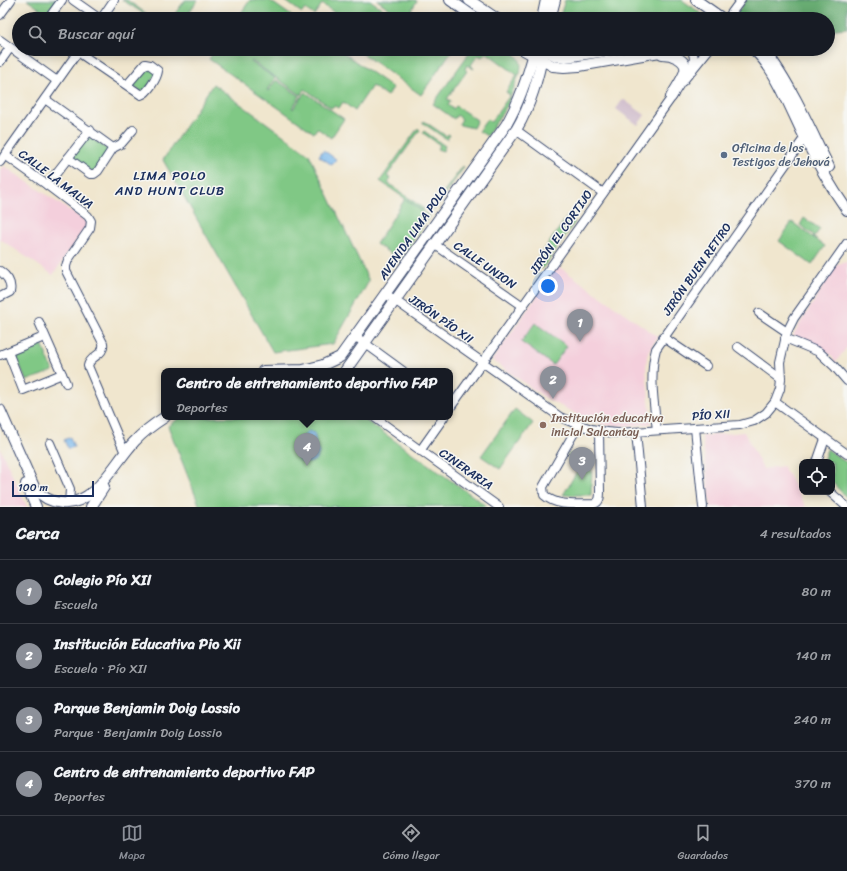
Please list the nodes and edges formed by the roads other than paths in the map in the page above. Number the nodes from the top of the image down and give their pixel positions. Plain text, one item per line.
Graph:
1 (11, 0) edge
2 (62, 0) edge
3 (73, 0) edge
4 (114, 0) edge
5 (450, 0) edge
6 (469, 0) edge
7 (546, 0) edge
8 (555, 0) edge
9 (696, 0) edge
10 (741, 0) edge
11 (53, 12) edge
12 (90, 12) edge
13 (105, 12) edge
14 (467, 12) edge
15 (486, 12) edge
16 (543, 12) edge
17 (552, 12) edge
18 (713, 12) edge
19 (732, 12) edge
20 (0, 15) edge
21 (0, 40) edge
22 (10, 48) joint
23 (29, 56) edge
24 (75, 56) edge
25 (87, 56) edge
26 (538, 56) edge
27 (539, 56) edge
28 (544, 56) edge
29 (556, 56) edge
30 (572, 56) edge
31 (637, 56) edge
32 (674, 56) edge
33 (694, 56) edge
34 (703, 56) edge
35 (760, 56) edge
36 (768, 56) edge
37 (0, 62) edge
38 (556, 67) junction
39 (692, 70) junction
40 (57, 81) junction
41 (535, 84) junction
42 (128, 85) dead end
43 (671, 97) junction
44 (44, 99) junction
45 (90, 130) junction
46 (133, 130) dead end
47 (516, 130) junction
48 (805, 137) junction
49 (113, 148) junction
50 (68, 158) junction
51 (2, 159) edge
52 (47, 185) junction
53 (603, 193) junction
54 (847, 198) edge
55 (847, 210) edge
56 (444, 212) junction
57 (453, 218) junction
58 (434, 244) junction
59 (847, 244) edge
60 (847, 254) edge
61 (0, 271) edge
62 (386, 294) junction
63 (0, 297) edge
64 (394, 301) junction
65 (523, 306) junction
66 (759, 313) dead end
67 (39, 322) dead end
68 (786, 335) junction
69 (355, 336) junction
70 (44, 337) junction
71 (663, 337) junction
72 (364, 344) junction
73 (738, 347) dead end
74 (4, 354) edge
75 (483, 363) junction
76 (706, 366) dead end
77 (311, 368) edge
78 (345, 368) edge
79 (398, 368) edge
80 (62, 374) junction
81 (781, 380) junction
82 (847, 381) edge
83 (66, 383) dead end
84 (775, 402) junction
85 (453, 403) edge
86 (0, 410) edge
87 (161, 420) edge
88 (168, 420) edge
89 (378, 420) edge
90 (442, 420) edge
91 (0, 423) edge
92 (578, 426) junction
93 (695, 428) junction
94 (657, 430) junction
95 (599, 432) junction
96 (636, 432) junction
97 (825, 439) junction
98 (50, 443) dead end
99 (420, 451) junction
100 (125, 453) junction
101 (847, 454) edge
102 (818, 459) edge
103 (833, 495) edge
104 (77, 504) edge
105 (843, 506) edge
106 (36, 507) edge
107 (91, 507) edge
108 (498, 507) edge
109 (643, 507) edge
110 (703, 507) edge

1 - 20 street
2 - 11 street
3 - 12 street
4 - 13 street
5 - 14 main road
6 - 15 main road
7 - 16 main road
8 - 17 main road
9 - 18 main road
10 - 19 street
21 - 22 street
22 - 37 street
23 - 40 street
24 - 40 street
25 - 42 street
26 - 56 main road, AVENIDA LIMA POLO
27 - 41 main road, AVENIDA LIMA POLO
28 - 38 main road
29 - 30 main road
31 - 38 main road
32 - 43 main road
33 - 39 street
34 - 39 street, JIRÓN EL CORTIJO
35 - 48 main road
36 - 54 main road
38 - 41 main road
39 - 43 street, JIRÓN EL CORTIJO
40 - 44 street
41 - 47 main road, AVENIDA LIMA POLO
43 - 53 street, JIRÓN EL CORTIJO
44 - 45 street
44 - 51 street
45 - 49 street
45 - 50 street
46 - 49 street
47 - 53 street
47 - 57 main road, AVENIDA LIMA POLO
48 - 55 main road
48 - 71 street, JIRÓN BUEN RETIRO
49 - 50 street
50 - 52 street
51 - 52 street, CALLE LA MALVA
52 - 100 street, CALLE LA MALVA
53 - 65 street, JIRÓN EL CORTIJO
56 - 57 main road
56 - 62 main road, AVENIDA LIMA POLO
57 - 58 main road, AVENIDA LIMA POLO
58 - 64 main road, AVENIDA LIMA POLO
58 - 65 street, CALLE UNION
59 - 60 street, PÍO XII
59 - 68 street, PÍO XII
61 - 63 street
62 - 64 street, JIRÓN PÍO XII
62 - 69 main road, AVENIDA LIMA POLO
64 - 72 main road, AVENIDA LIMA POLO
64 - 75 street, JIRÓN PÍO XII
65 - 75 street, JIRÓN EL CORTIJO
66 - 68 street
67 - 70 street
68 - 81 street, PÍO XII
68 - 82 street
69 - 72 street
69 - 77 main road, AVENIDA LIMA POLO
70 - 74 street
70 - 80 street
71 - 76 street
71 - 94 street, JIRÓN BUEN RETIRO
72 - 78 main road, AVENIDA LIMA POLO
72 - 79 street
73 - 81 street
74 - 80 street
75 - 85 street, JIRÓN EL CORTIJO
75 - 92 street, PÍO XII
80 - 83 street
81 - 84 street, PÍO XII
84 - 93 street, PÍO XII
84 - 97 street
86 - 104 main road
87 - 100 main road
88 - 107 main road
89 - 99 street, CINERARIA
90 - 99 street
91 - 106 main road
92 - 95 street, PÍO XII
92 - 95 street
93 - 94 street, PÍO XII
93 - 110 street
94 - 96 street, PÍO XII
95 - 96 street, PÍO XII
96 - 109 street
97 - 101 street
97 - 102 street
98 - 104 street
99 - 108 street, CINERARIA
100 - 104 main road
103 - 105 street

